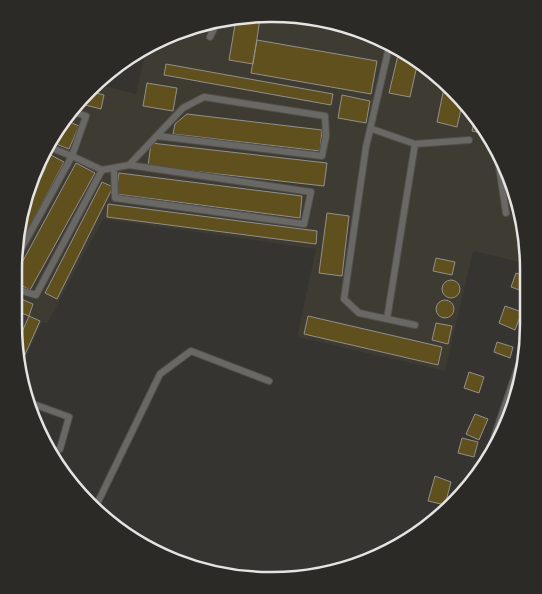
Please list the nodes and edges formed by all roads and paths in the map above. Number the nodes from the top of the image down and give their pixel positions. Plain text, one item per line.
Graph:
1 (214, 29) edge
2 (210, 37) dead end
3 (388, 52) edge
4 (79, 114) edge
5 (372, 129) junction
6 (157, 136) junction
7 (469, 140) dead end
8 (415, 144) junction
9 (54, 150) edge
10 (72, 156) junction
11 (129, 165) junction
12 (114, 168) junction
13 (102, 170) junction
14 (500, 174) edge
15 (506, 213) dead end
16 (25, 243) edge
17 (22, 291) edge
18 (387, 319) junction
19 (415, 325) dead end
20 (269, 380) dead end
21 (36, 405) dead end
22 (57, 449) edge
23 (98, 502) edge

1 - 2 lane
3 - 5 lane
4 - 10 lane
5 - 8 lane
5 - 18 lane
6 - 6 lane
6 - 11 lane
7 - 8 lane
8 - 18 lane
9 - 10 lane
10 - 13 lane
10 - 16 lane
11 - 12 lane
11 - 12 lane
12 - 13 lane
13 - 17 lane
14 - 15 lane
18 - 19 lane
20 - 23 lane
21 - 22 lane

